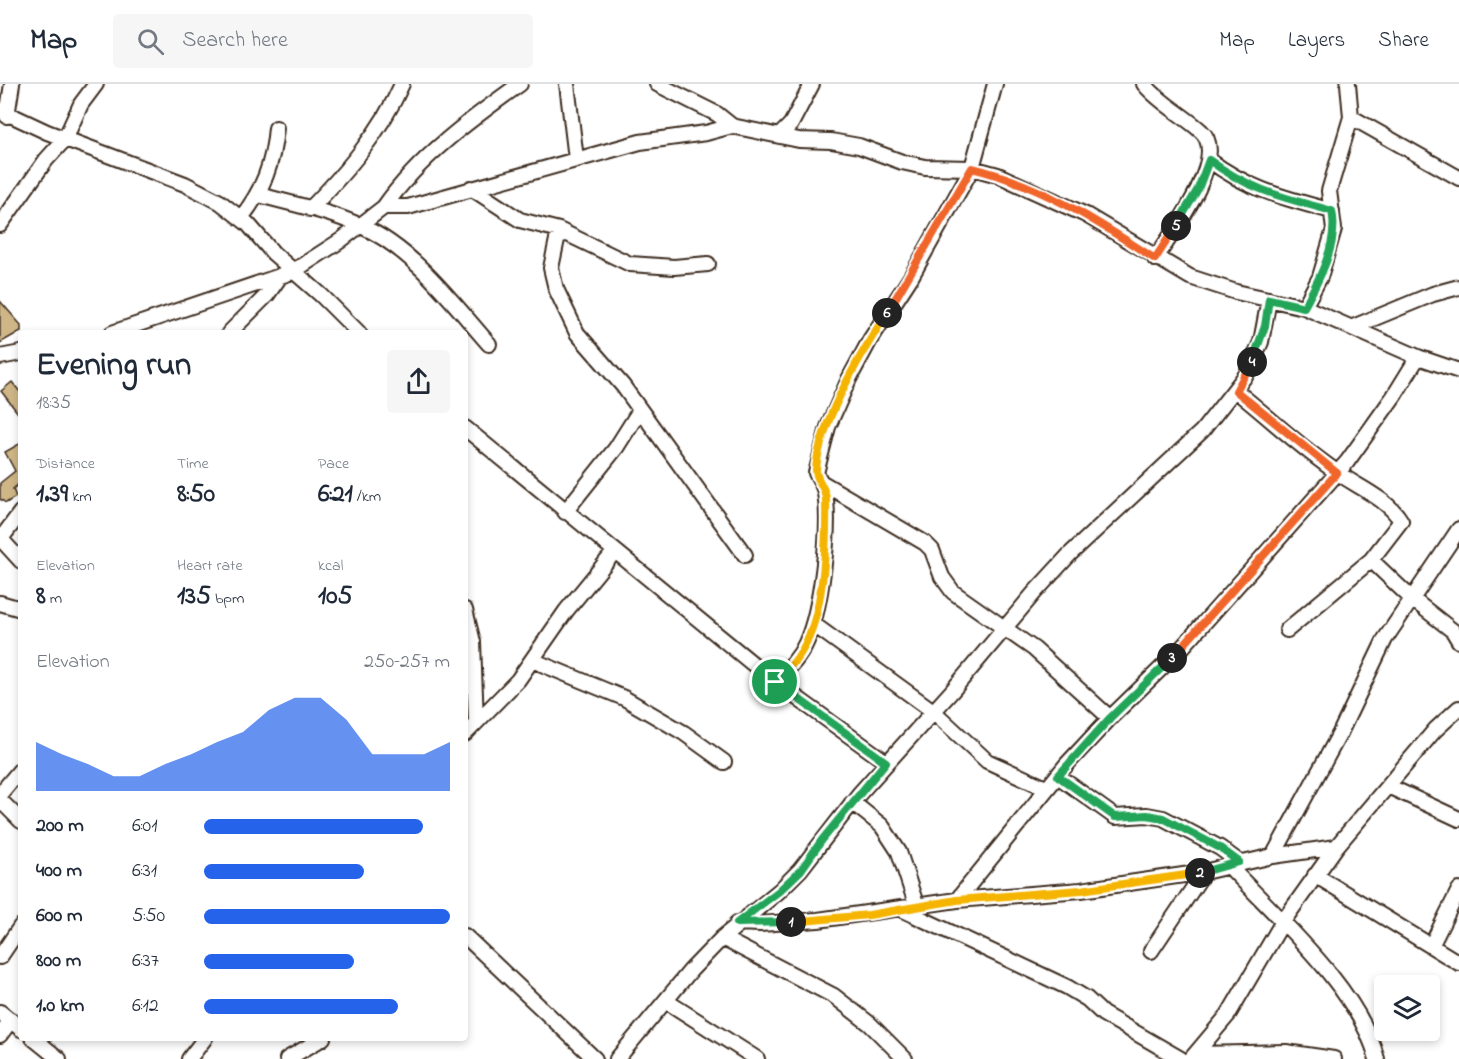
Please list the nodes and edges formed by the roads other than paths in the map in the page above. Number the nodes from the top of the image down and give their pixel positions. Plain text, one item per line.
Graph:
1 (12, 84) edge
2 (96, 84) edge
3 (402, 84) edge
4 (520, 84) edge
5 (567, 84) edge
6 (657, 84) edge
7 (812, 84) edge
8 (995, 84) edge
9 (1144, 84) edge
10 (1348, 84) edge
11 (4, 113) edge
12 (1351, 117) junction
13 (732, 126) junction
14 (276, 128) dead end
15 (779, 136) junction
16 (65, 139) junction
17 (576, 159) junction
18 (1209, 160) junction
19 (972, 168) junction
20 (1459, 178) edge
21 (471, 188) junction
22 (259, 195) junction
23 (384, 207) junction
24 (310, 209) junction
25 (1332, 211) junction
26 (241, 218) junction
27 (0, 225) edge
28 (360, 226) junction
29 (559, 230) junction
30 (1155, 259) junction
31 (708, 264) dead end
32 (287, 273) junction
33 (1459, 287) edge
34 (1269, 299) junction
35 (1304, 307) junction
36 (1353, 327) junction
37 (121, 330) edge
38 (232, 330) edge
39 (355, 330) edge
40 (489, 344) dead end
41 (18, 354) edge
42 (0, 357) edge
43 (1418, 357) junction
44 (1459, 371) edge
45 (1236, 391) junction
46 (640, 410) junction
47 (468, 430) edge
48 (1337, 473) junction
49 (820, 480) junction
50 (566, 512) junction
51 (18, 516) edge
52 (1459, 529) edge
53 (0, 539) edge
54 (615, 551) junction
55 (745, 555) dead end
56 (18, 558) edge
57 (1371, 560) junction
58 (1411, 598) junction
59 (0, 603) edge
60 (18, 608) edge
61 (468, 622) edge
62 (813, 624) junction
63 (1004, 627) junction
64 (1287, 630) dead end
65 (1459, 641) edge
66 (532, 660) junction
67 (775, 682) junction
68 (1459, 708) edge
69 (933, 711) junction
70 (1110, 718) junction
71 (476, 722) junction
72 (468, 731) edge
73 (724, 762) dead end
74 (886, 762) junction
75 (18, 773) edge
76 (1058, 776) junction
77 (1388, 786) junction
78 (1046, 788) junction
79 (0, 794) edge
80 (0, 800) edge
81 (852, 802) junction
82 (18, 818) edge
83 (1459, 819) edge
84 (1336, 847) junction
85 (1273, 856) junction
86 (1233, 864) junction
87 (1204, 872) junction
88 (1315, 875) junction
89 (1459, 890) edge
90 (957, 900) junction
91 (917, 907) junction
92 (901, 909) junction
93 (737, 923) junction
94 (1282, 923) junction
95 (18, 930) edge
96 (722, 938) junction
97 (468, 939) edge
98 (1432, 944) junction
99 (1151, 951) dead end
100 (0, 957) edge
101 (1459, 963) edge
102 (666, 1001) junction
103 (11, 1020) edge
104 (0, 1035) edge
105 (37, 1041) edge
106 (203, 1041) edge
107 (318, 1041) edge
108 (1194, 1057) edge
109 (59, 1059) edge
110 (189, 1059) edge
111 (287, 1059) edge
112 (595, 1059) edge
113 (617, 1059) edge
114 (757, 1059) edge
115 (905, 1059) edge
116 (1181, 1059) edge
117 (1334, 1059) edge
118 (1377, 1059) edge

1 - 11 street
2 - 16 street
3 - 24 street
4 - 23 street
5 - 17 street
6 - 13 street
7 - 15 street
8 - 19 street
9 - 18 street
10 - 12 street
11 - 16 street
12 - 20 street
12 - 25 street
13 - 15 street
13 - 17 street
14 - 22 street
15 - 19 street
16 - 26 street
16 - 27 street
17 - 21 street
18 - 25 street
18 - 30 street
19 - 30 street
19 - 49 street
21 - 23 street
21 - 29 street
22 - 24 street
22 - 26 street
23 - 28 street
24 - 28 street
25 - 35 street
26 - 32 street
28 - 32 street
28 - 40 street
29 - 31 street
29 - 46 street
30 - 34 street
32 - 37 street
32 - 38 street
32 - 39 street
33 - 36 street
34 - 35 street
34 - 45 street
35 - 36 street
36 - 43 street
41 - 42 street
43 - 44 street
43 - 48 street
45 - 48 street
45 - 63 street
46 - 50 street
46 - 55 street
47 - 50 street
48 - 57 street
48 - 70 street
49 - 62 street
49 - 63 street
50 - 54 street
51 - 53 street
52 - 58 street
53 - 56 street
54 - 66 street
54 - 67 street
57 - 58 street
57 - 64 street
58 - 65 street
58 - 85 street
59 - 60 street
61 - 71 street
62 - 67 street
62 - 69 street
63 - 69 street
63 - 70 street
66 - 71 street
66 - 73 street
67 - 74 street
68 - 77 street
69 - 74 street
69 - 78 street
70 - 76 street
71 - 72 street
74 - 81 street
75 - 79 street
76 - 78 street
76 - 86 street
77 - 83 street
77 - 84 street
78 - 90 street
80 - 82 street
81 - 91 street
81 - 93 street
84 - 85 street
84 - 88 street
85 - 86 street
86 - 87 street
86 - 94 street
87 - 90 street
87 - 99 street
88 - 94 street
88 - 98 street
89 - 98 street
90 - 91 street
91 - 92 street
92 - 93 street
92 - 116 street
93 - 96 street
94 - 108 street
94 - 118 street
95 - 100 street
96 - 102 street
96 - 115 street
97 - 112 street
98 - 101 street
102 - 113 street
102 - 114 street
103 - 104 street
105 - 109 street
106 - 110 street
107 - 111 street
108 - 117 street

